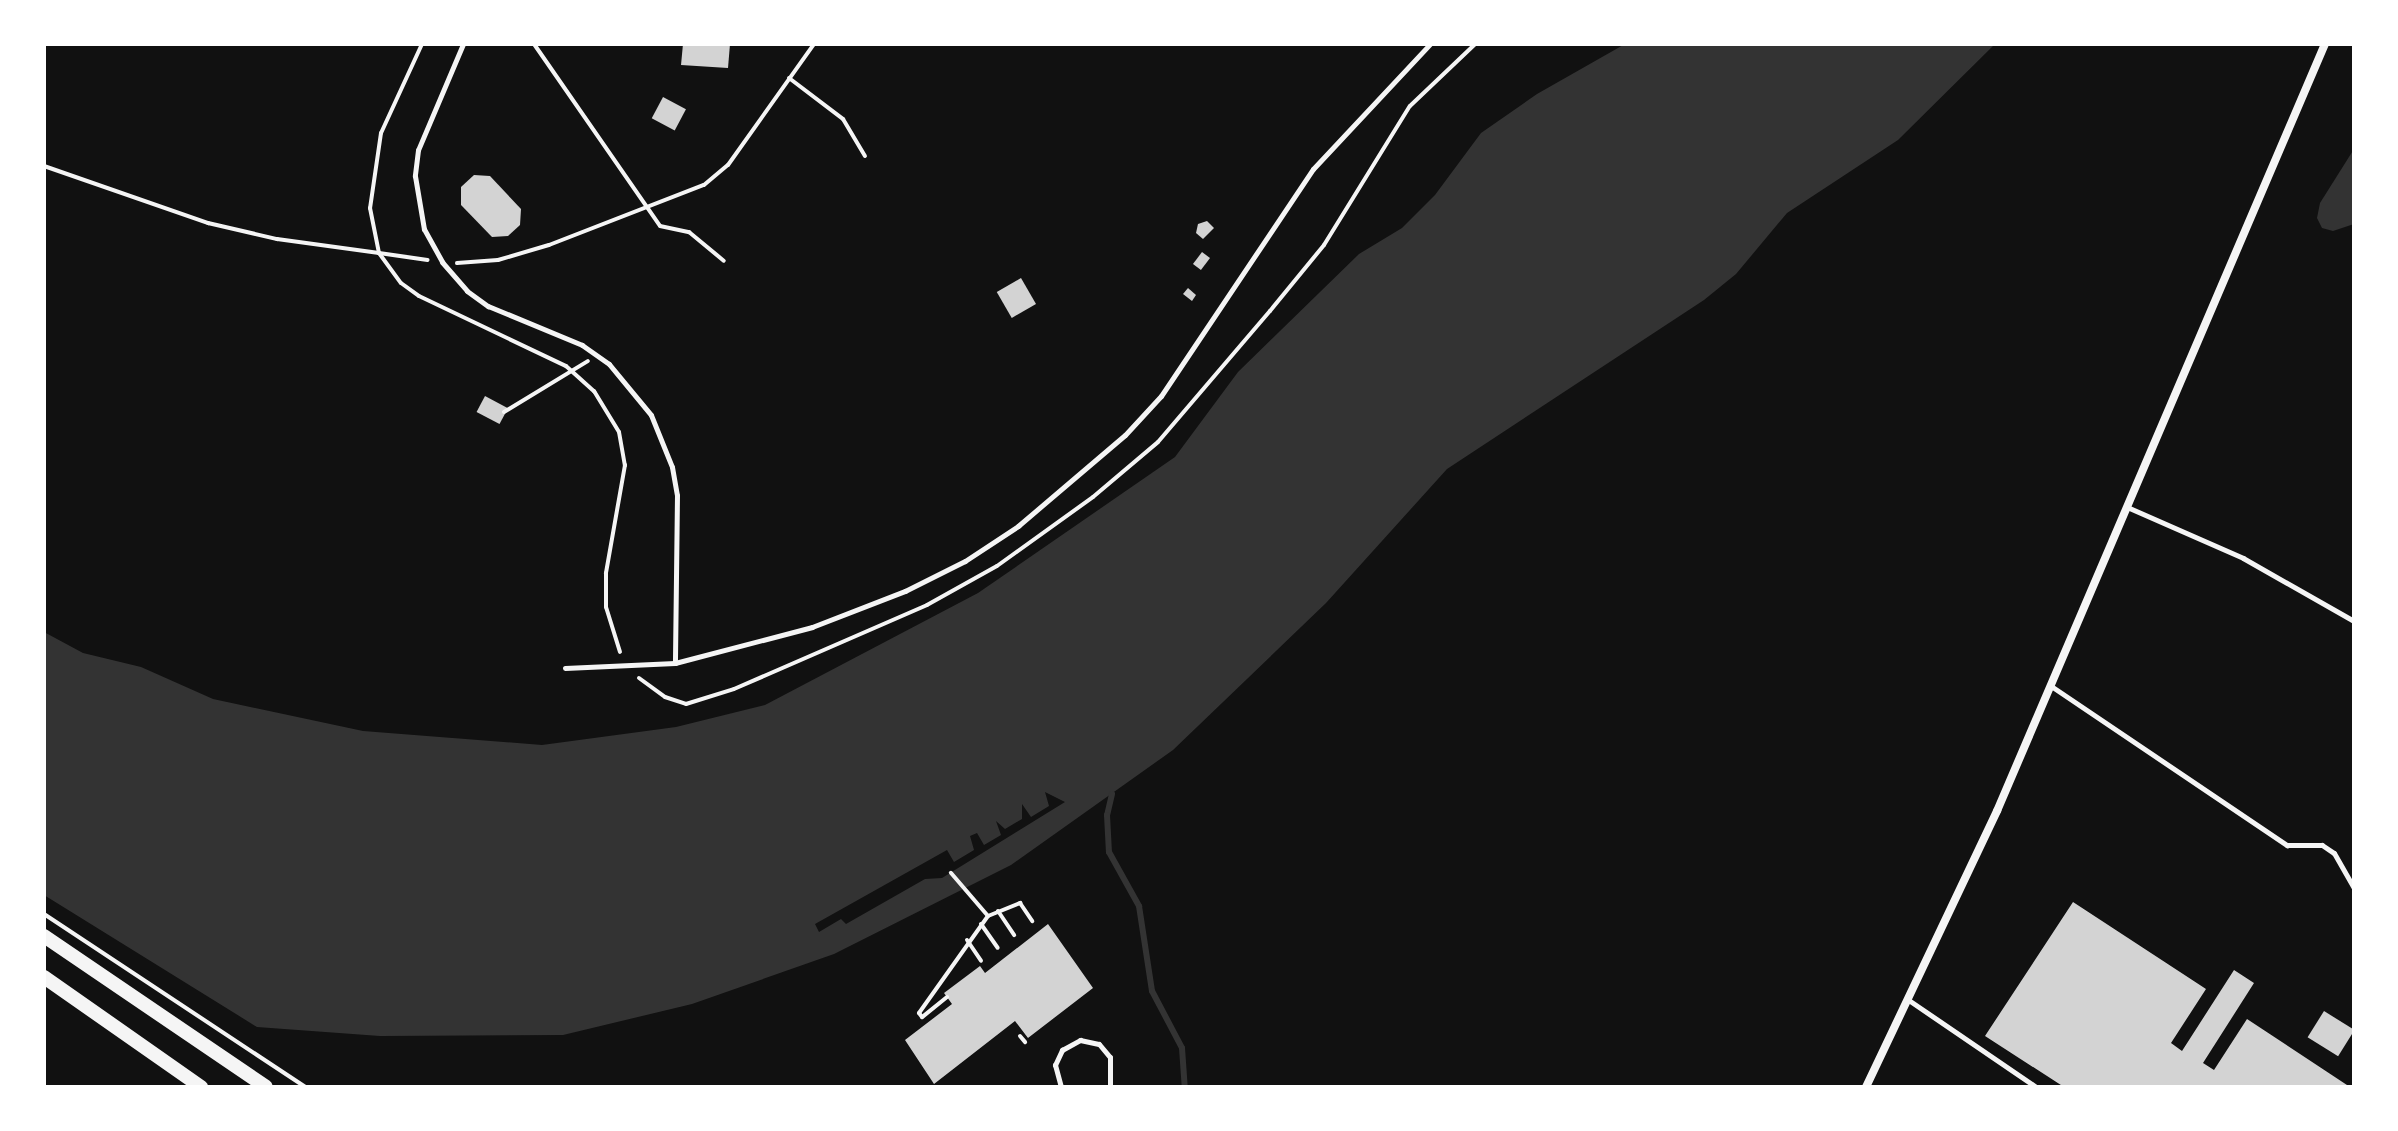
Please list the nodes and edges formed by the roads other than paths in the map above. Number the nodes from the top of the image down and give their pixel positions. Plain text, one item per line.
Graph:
1 (463, 44) edge
2 (1430, 44) edge
3 (2325, 44) edge
4 (2127, 507) junction
5 (2354, 621) edge
6 (675, 663) junction
7 (565, 668) dead end
8 (2051, 686) junction
9 (2354, 888) edge
10 (44, 936) edge
11 (44, 977) edge
12 (1910, 1001) junction
13 (201, 1087) edge
14 (266, 1087) edge
15 (1061, 1087) edge
16 (1110, 1087) edge
17 (1866, 1087) edge
18 (2036, 1087) edge

1 - 6 lane
2 - 6 lane
3 - 4 street
4 - 5 lane
4 - 8 street
6 - 7 lane
8 - 9 lane
8 - 12 street
10 - 14 main road
11 - 13 main road
12 - 17 street
12 - 18 lane
15 - 16 lane

